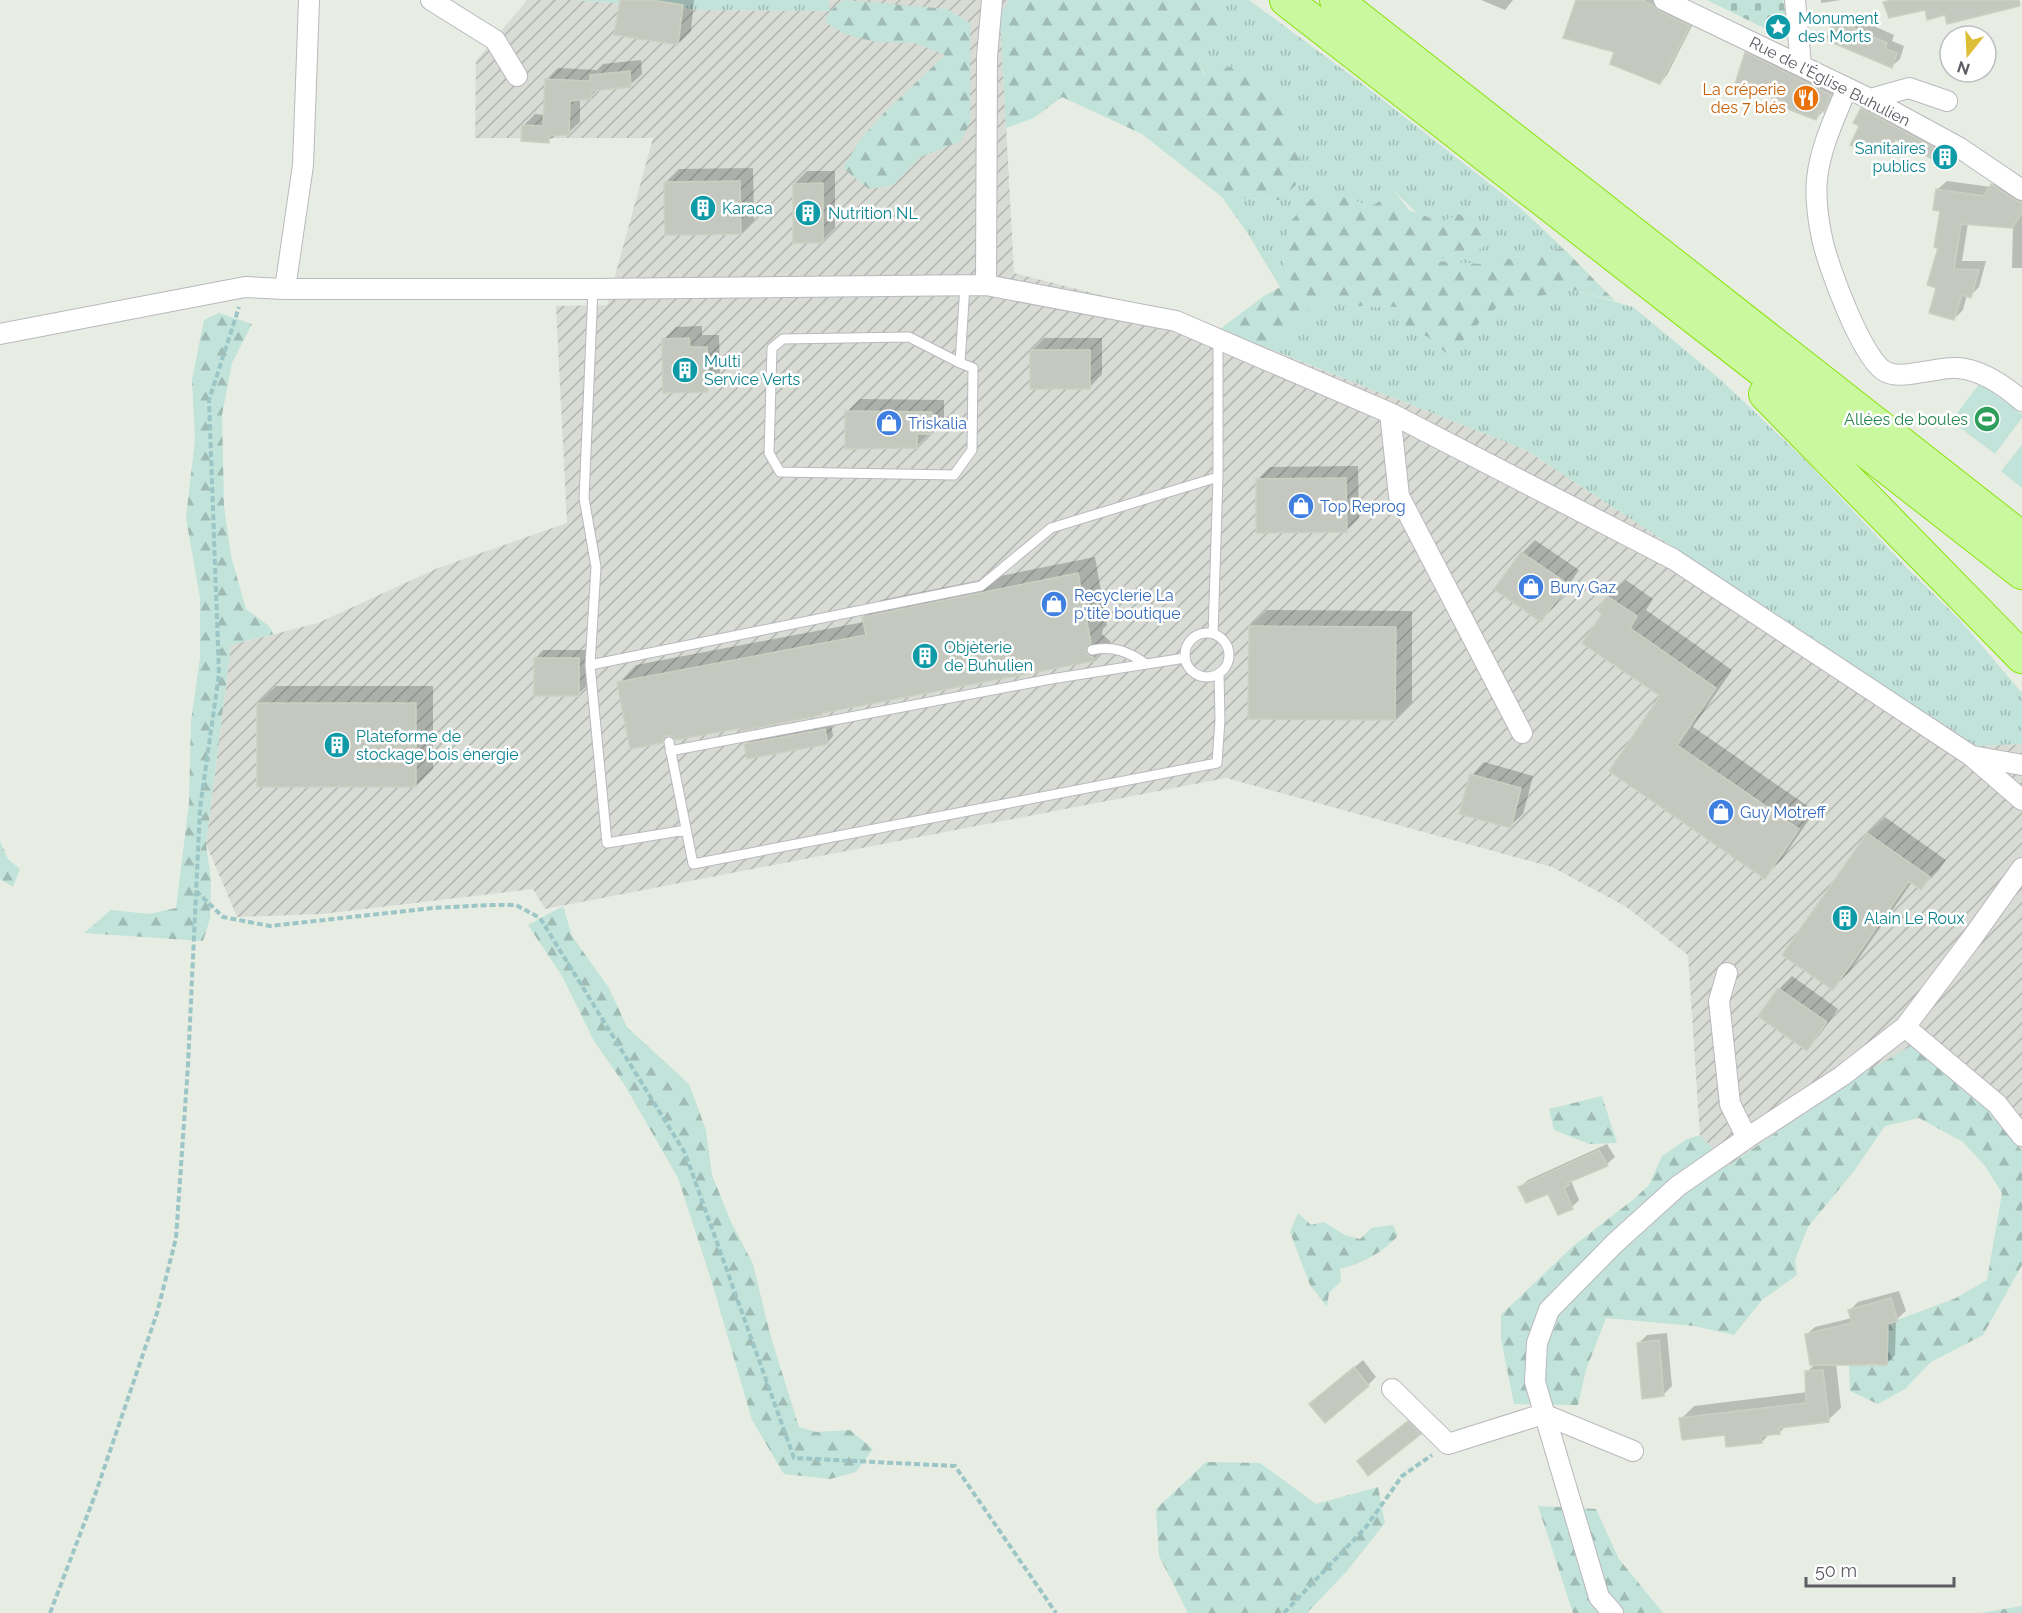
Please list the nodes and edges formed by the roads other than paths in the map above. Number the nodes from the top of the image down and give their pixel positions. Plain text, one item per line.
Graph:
1 (309, 0) edge
2 (431, 0) edge
3 (992, 0) edge
4 (1286, 0) edge
5 (1336, 0) edge
6 (1664, 0) edge
7 (1795, 0) edge
8 (1801, 65) junction
9 (517, 76) dead end
10 (1847, 88) junction
11 (1870, 99) junction
12 (1947, 101) dead end
13 (2022, 190) edge
14 (965, 285) junction
15 (986, 285) junction
16 (285, 289) junction
17 (593, 289) junction
18 (1681, 308) junction
19 (0, 334) edge
20 (1218, 339) junction
21 (960, 363) junction
22 (2022, 401) edge
23 (1390, 412) junction
24 (1218, 477) junction
25 (2022, 538) edge
26 (2022, 573) edge
27 (1213, 634) junction
28 (1092, 650) dead end
29 (2022, 657) edge
30 (1185, 658) junction
31 (1146, 664) junction
32 (590, 665) junction
33 (1219, 673) junction
34 (1522, 733) dead end
35 (1970, 755) junction
36 (2022, 765) edge
37 (2022, 787) edge
38 (2022, 795) edge
39 (2022, 800) edge
40 (686, 830) junction
41 (2022, 866) edge
42 (1726, 973) dead end
43 (1905, 1027) junction
44 (2022, 1136) edge
45 (1747, 1138) junction
46 (1392, 1389) dead end
47 (1543, 1414) junction
48 (1633, 1451) dead end
49 (1613, 1613) edge

1 - 16 street
2 - 9 street
3 - 15 street
4 - 18 highway
5 - 25 highway
6 - 8 street, Rue de l'Église Buhulien
7 - 8 street
8 - 10 street, Rue de l'Église Buhulien
10 - 11 street, Rue de l'Église Buhulien
10 - 22 street
11 - 12 street
11 - 13 street, Rue de l'Église Buhulien
14 - 15 street
14 - 17 street
14 - 21 lane
15 - 20 street
16 - 17 street
16 - 19 street
17 - 32 lane
18 - 26 highway
18 - 29 highway
20 - 23 street
20 - 24 lane
21 - 21 lane
23 - 34 street
23 - 35 street
24 - 27 lane
24 - 32 lane
27 - 30 lane
27 - 33 lane
28 - 31 lane
30 - 31 lane
30 - 33 lane
31 - 40 lane
32 - 40 lane
33 - 40 lane
35 - 36 street
35 - 39 street
37 - 38 street
41 - 43 street
42 - 45 street
43 - 44 street
43 - 45 street
45 - 47 street
46 - 47 street
47 - 48 street
47 - 49 street

